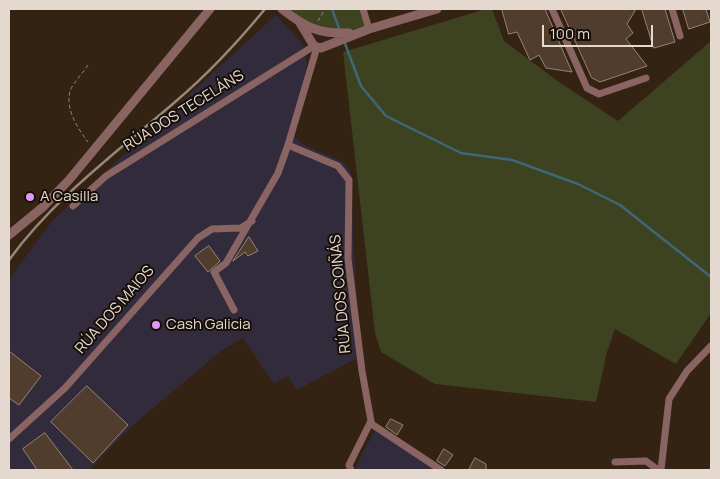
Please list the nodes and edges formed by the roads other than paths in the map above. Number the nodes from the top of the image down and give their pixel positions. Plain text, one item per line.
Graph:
1 (210, 9) edge
2 (282, 9) edge
3 (363, 9) edge
4 (437, 9) edge
5 (552, 9) edge
6 (672, 9) edge
7 (369, 29) junction
8 (680, 36) dead end
9 (317, 39) junction
10 (646, 78) dead end
11 (288, 145) junction
12 (72, 206) dead end
13 (252, 221) junction
14 (9, 235) edge
15 (234, 310) dead end
16 (711, 346) edge
17 (370, 424) junction
18 (9, 439) edge
19 (615, 462) dead end
20 (351, 470) edge
21 (441, 470) edge
22 (659, 470) edge

1 - 14 street
2 - 9 street
3 - 7 street
4 - 7 street
5 - 10 street
6 - 8 street
7 - 9 street
7 - 9 street
9 - 11 street
9 - 12 street, RÚA DOS TECELÁNS
11 - 13 street
11 - 17 street, RÚA DOS COIÑÁS
13 - 15 street
13 - 18 street, RÚA DOS MAIOS
16 - 22 street
17 - 20 street
17 - 21 street
19 - 22 street

